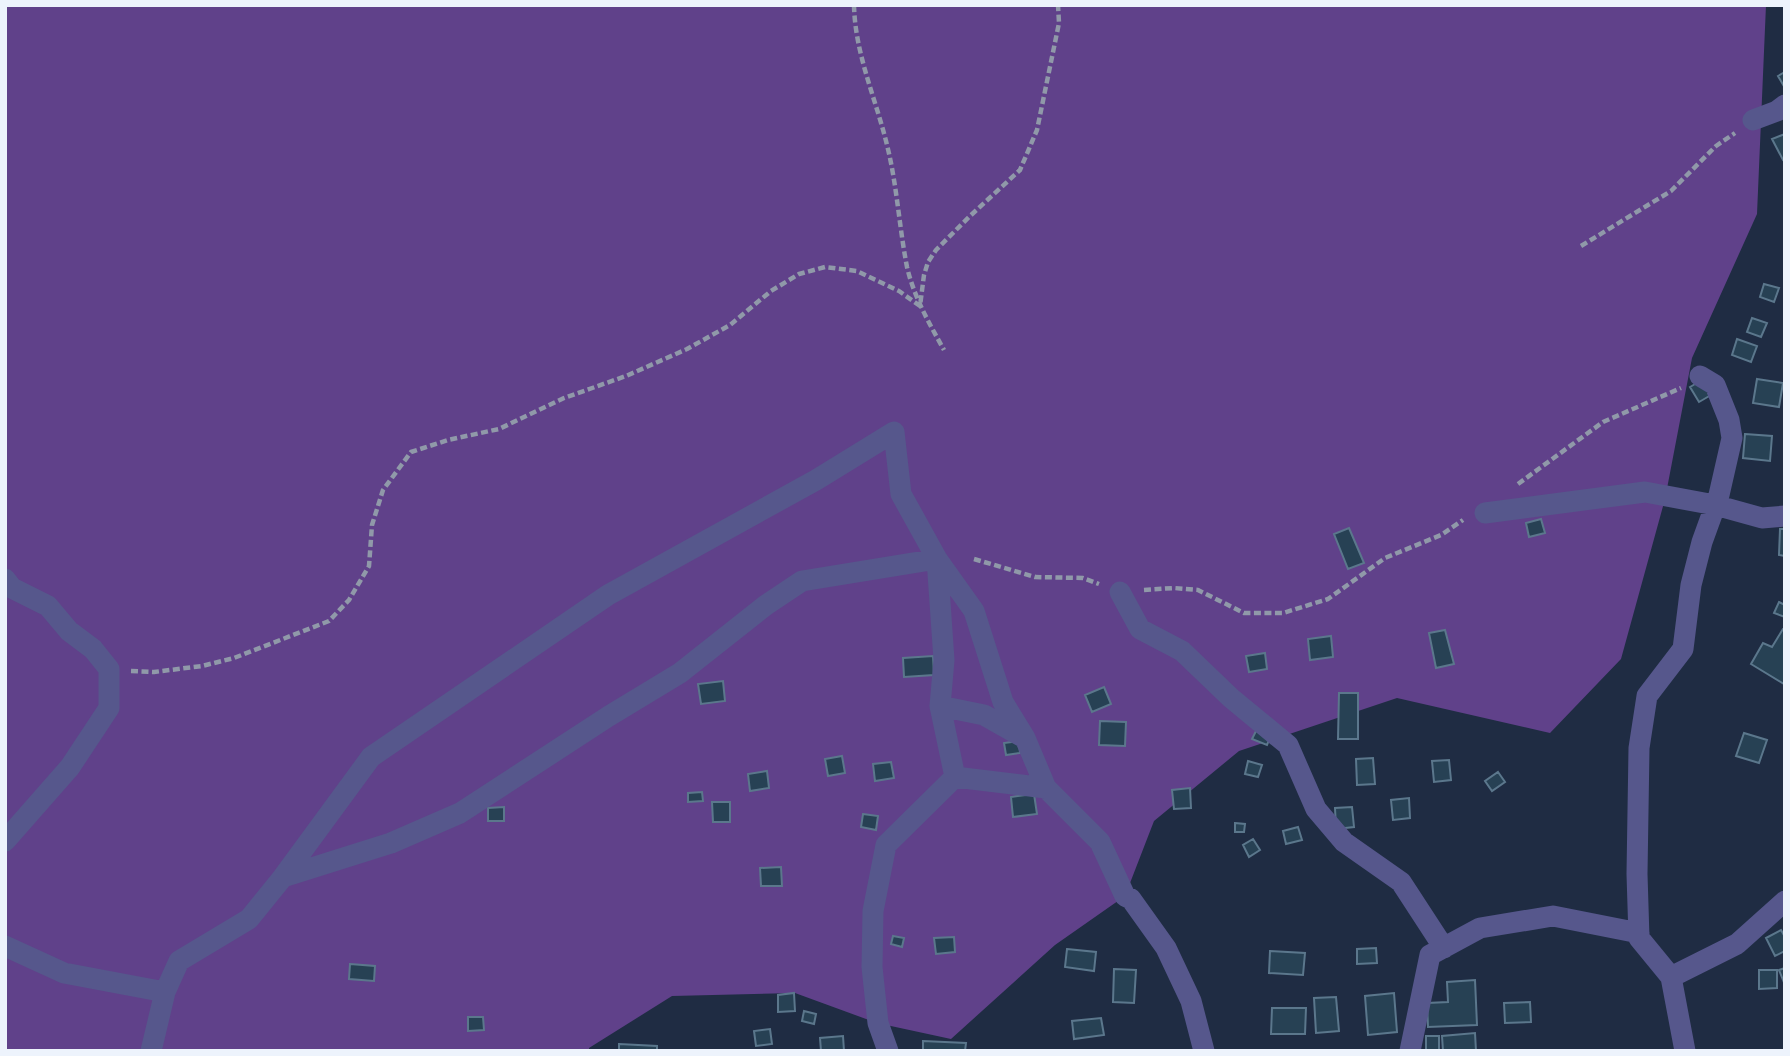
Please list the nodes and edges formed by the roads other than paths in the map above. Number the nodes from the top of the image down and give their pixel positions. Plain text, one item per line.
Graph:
1 (1785, 105) edge
2 (1754, 120) road end
3 (1700, 376) dead end
4 (1715, 505) junction
5 (1485, 513) road end
6 (1785, 516) edge
7 (937, 559) junction
8 (5, 579) edge
9 (1120, 592) road end
10 (940, 706) junction
11 (1025, 738) junction
12 (955, 777) junction
13 (1046, 788) junction
14 (5, 841) edge
15 (283, 877) junction
16 (1785, 901) edge
17 (1639, 933) junction
18 (5, 946) edge
19 (1444, 948) junction
20 (1671, 977) junction
21 (165, 992) junction
22 (151, 1051) edge
23 (888, 1051) edge
24 (1204, 1051) edge
25 (1410, 1051) edge
26 (1685, 1051) edge

1 - 2 street
3 - 4 street
4 - 5 street
4 - 6 street
4 - 17 street
7 - 10 street
7 - 11 street
7 - 15 street
7 - 15 street
8 - 14 street
9 - 19 street
10 - 11 street
10 - 12 street
11 - 13 street
12 - 13 street
12 - 23 street
13 - 24 street
15 - 21 street
16 - 20 street
17 - 19 street
17 - 20 street
18 - 21 street
19 - 25 street
20 - 26 street
21 - 22 street

